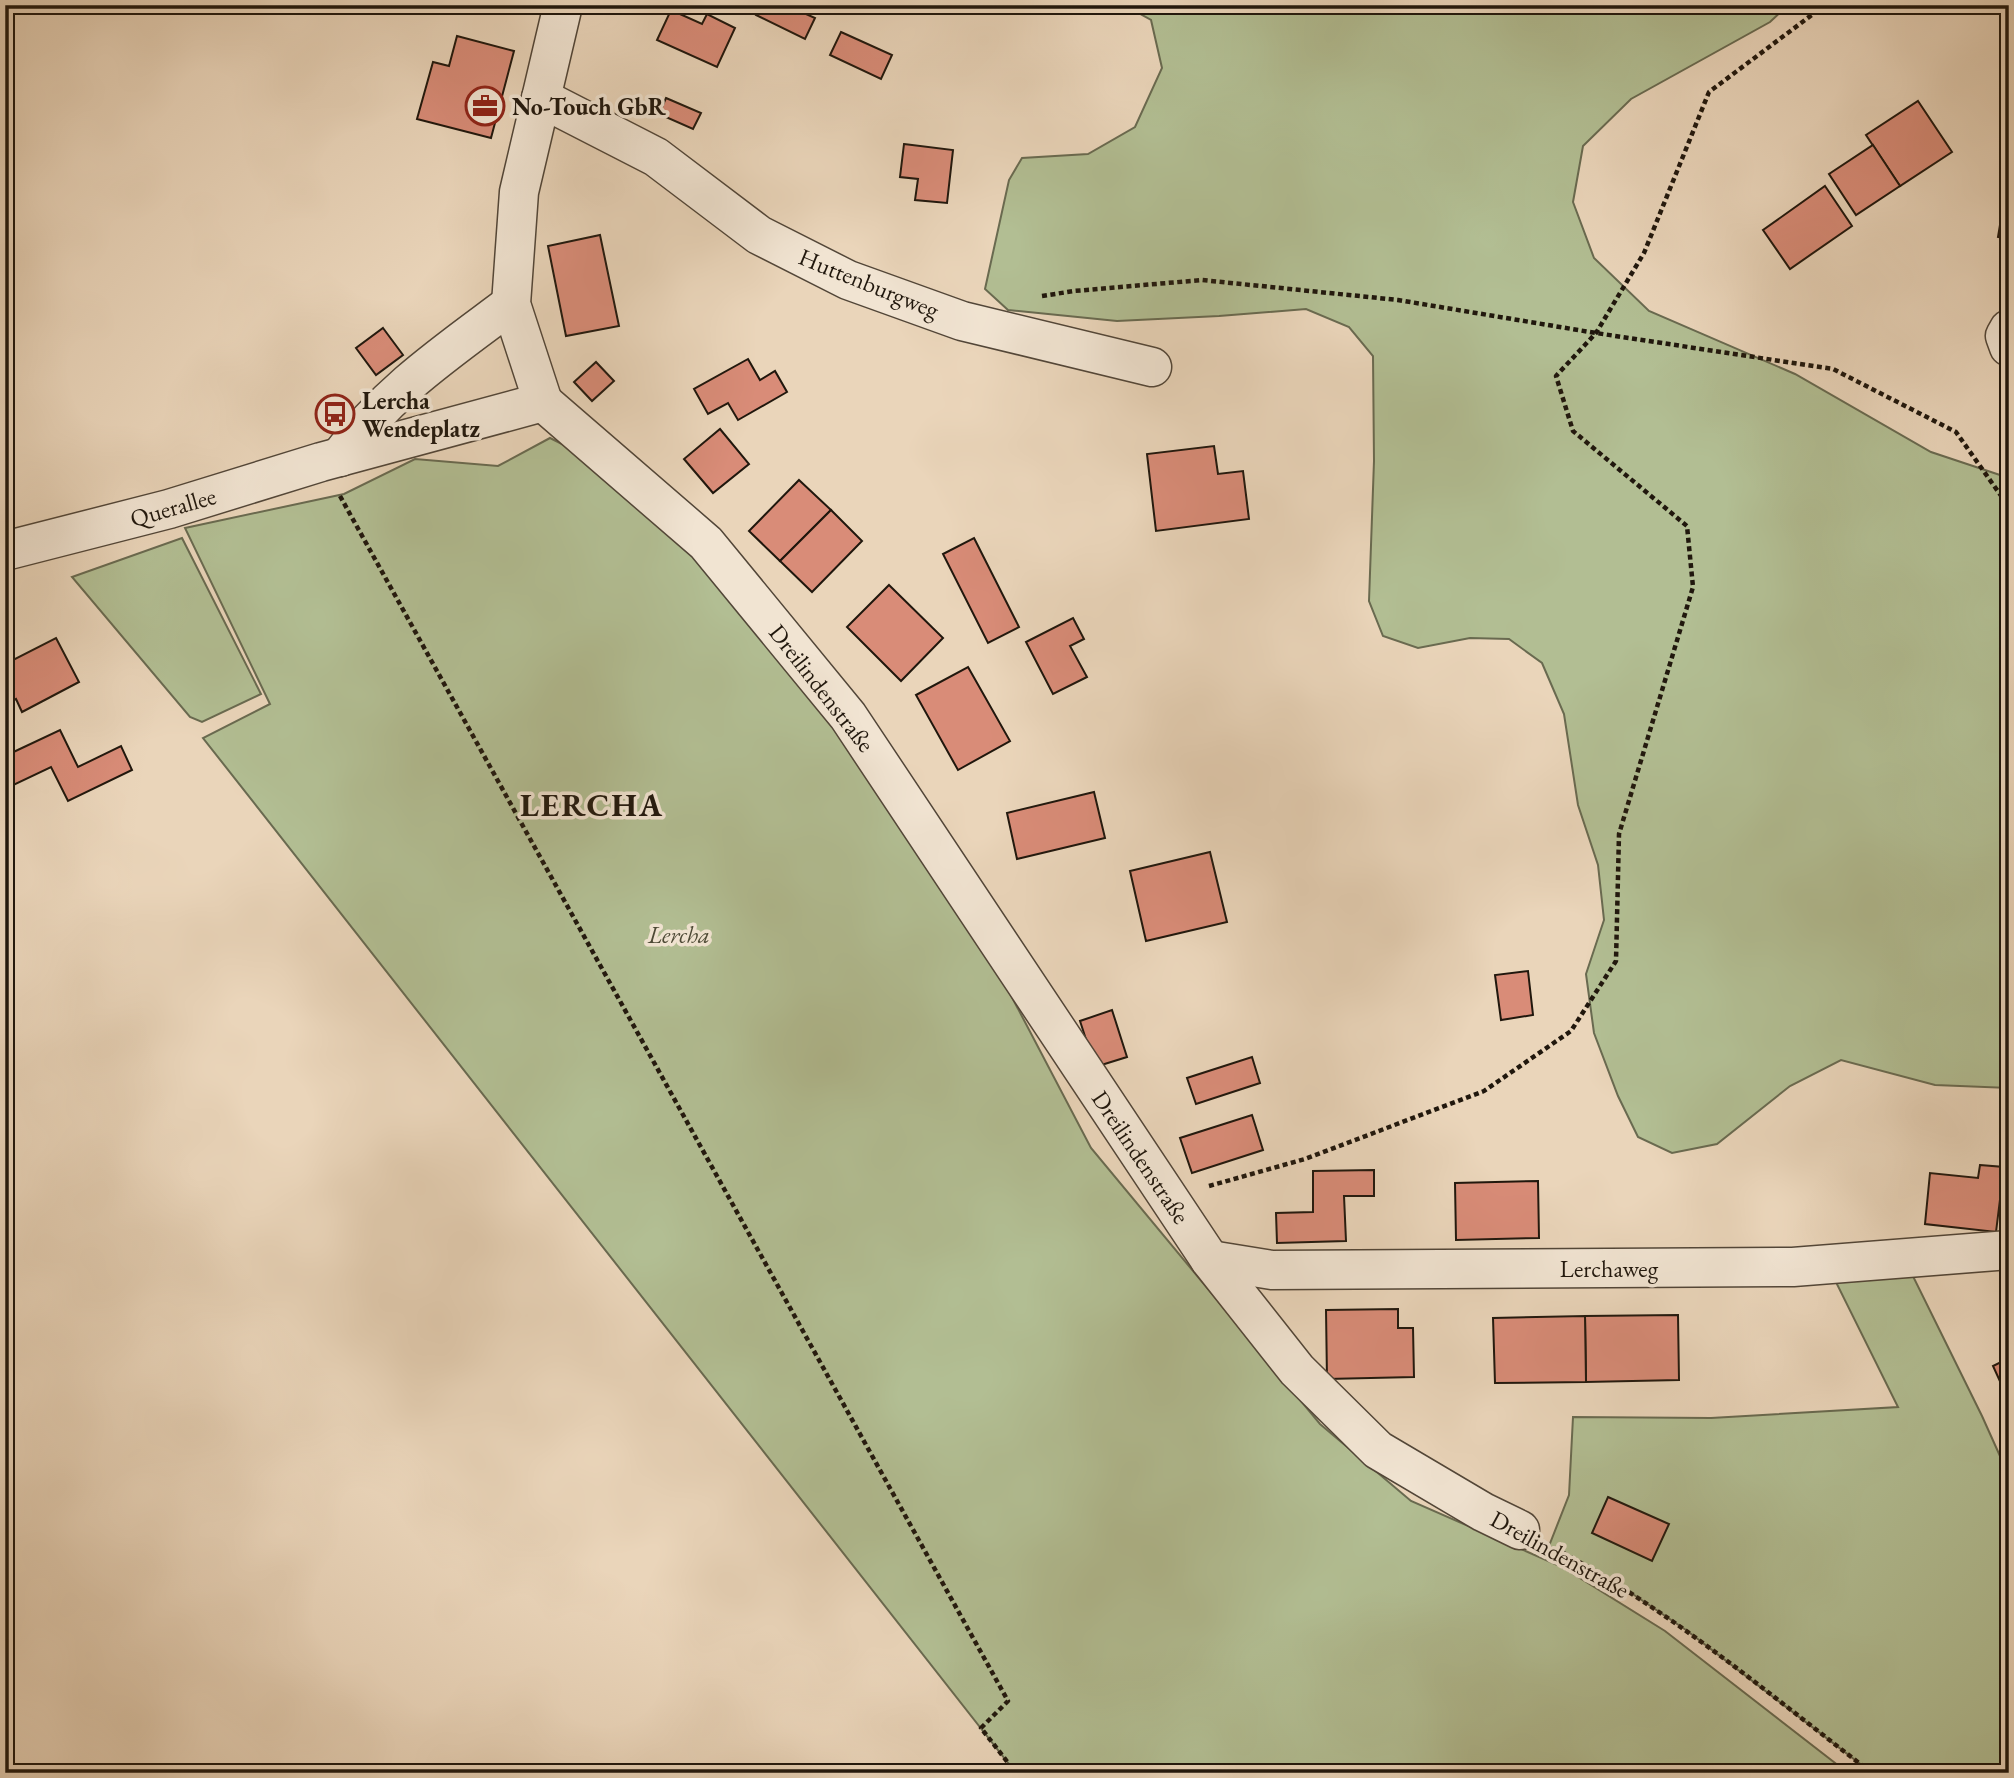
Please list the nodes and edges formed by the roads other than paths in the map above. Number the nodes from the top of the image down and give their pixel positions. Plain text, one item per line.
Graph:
1 (563, 5) edge
2 (541, 98) junction
3 (511, 304) junction
4 (2009, 329) edge
5 (2009, 347) edge
6 (1152, 367) dead end
7 (542, 402) junction
8 (330, 460) junction
9 (5, 551) edge
10 (2009, 1250) edge
11 (1210, 1260) junction
12 (1520, 1530) road end

1 - 2 street
2 - 3 street
2 - 6 street, Huttenburgweg
3 - 7 street
3 - 8 street
4 - 5 street
7 - 8 street, Querallee
7 - 11 street, Dreilindenstraße
8 - 9 street, Querallee
10 - 11 street, Lerchaweg
11 - 12 street, Dreilindenstraße

